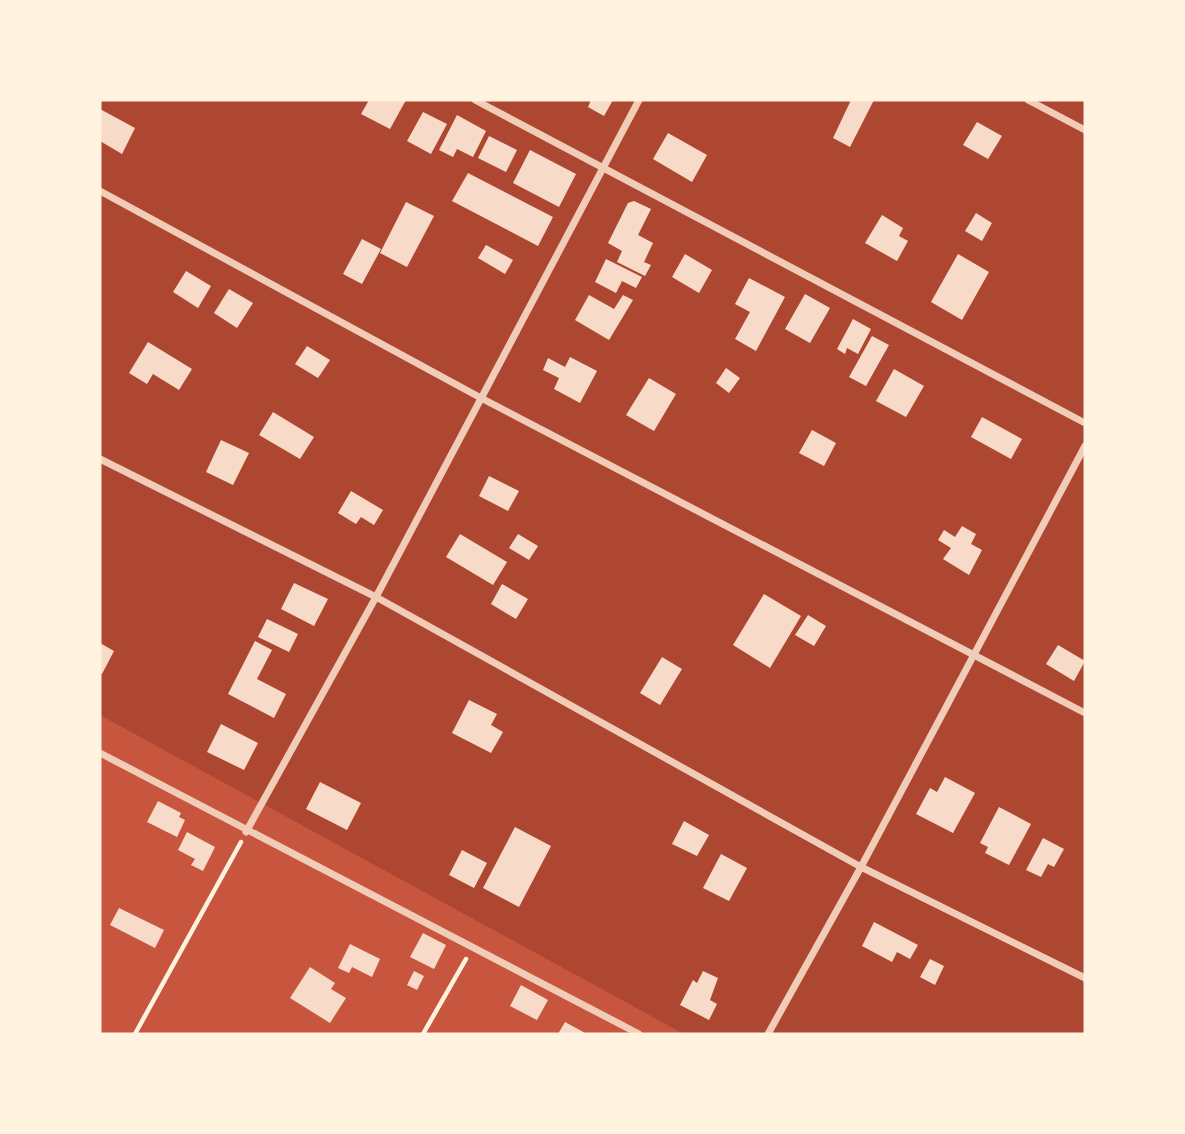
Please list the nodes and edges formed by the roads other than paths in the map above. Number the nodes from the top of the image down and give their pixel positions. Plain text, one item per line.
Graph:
1 (475, 100) edge
2 (639, 100) edge
3 (1028, 100) edge
4 (1085, 130) edge
5 (603, 167) junction
6 (100, 191) edge
7 (481, 398) junction
8 (1085, 423) edge
9 (1085, 446) edge
10 (100, 459) edge
11 (376, 597) junction
12 (972, 655) junction
13 (1085, 713) edge
14 (100, 753) edge
15 (246, 832) junction
16 (861, 867) junction
17 (1085, 978) edge
18 (639, 1034) edge
19 (768, 1034) edge

1 - 5 street
2 - 5 street
3 - 4 street
5 - 7 street
5 - 8 street
6 - 7 street
7 - 11 street
7 - 12 street
9 - 12 street
10 - 11 street
11 - 15 street
11 - 16 street
12 - 13 street
12 - 16 street
14 - 15 street
15 - 18 street
16 - 17 street
16 - 19 street

